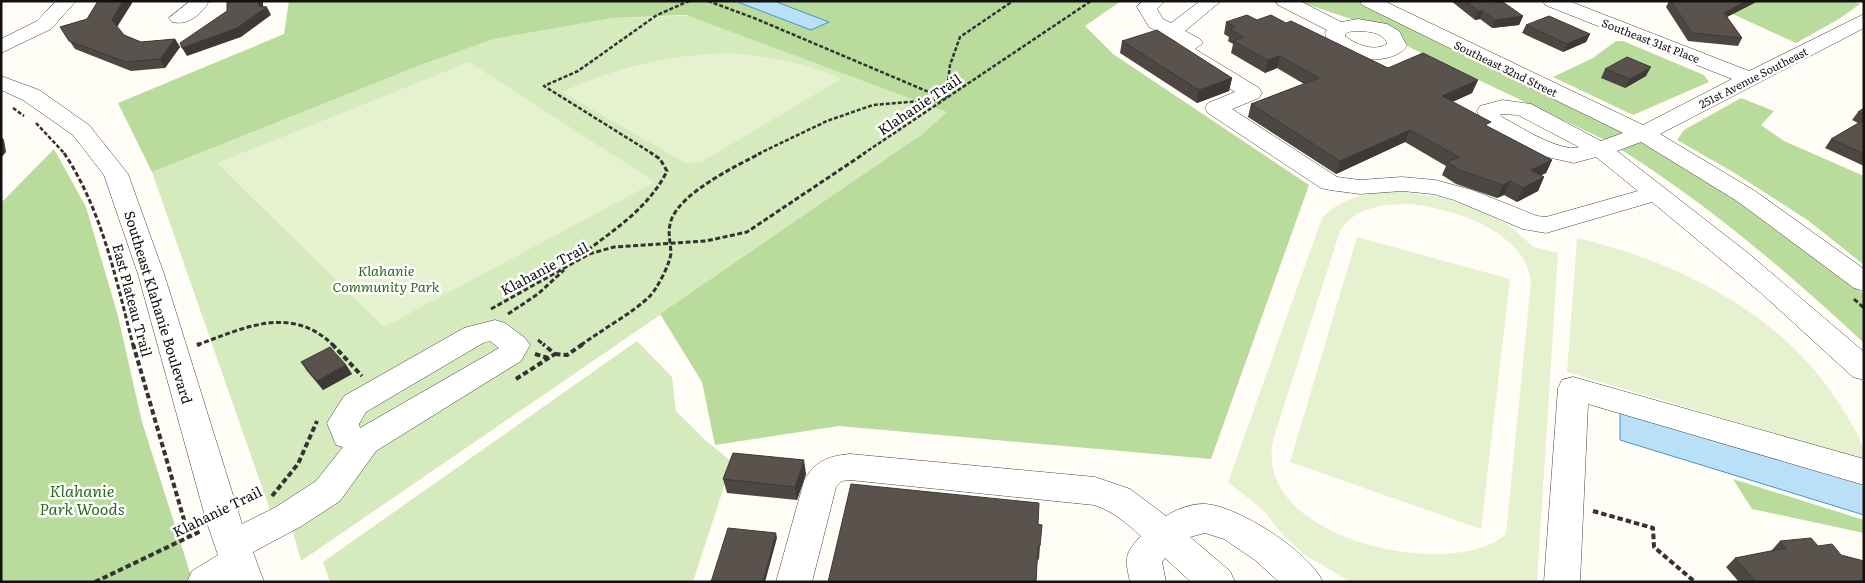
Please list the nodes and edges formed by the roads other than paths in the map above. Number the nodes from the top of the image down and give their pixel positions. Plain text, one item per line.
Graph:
1 (66, 1) edge
2 (200, 1) edge
3 (1156, 1) edge
4 (1212, 1) edge
5 (1285, 1) edge
6 (1369, 1) edge
7 (1552, 1) edge
8 (180, 18) dead end
9 (1864, 20) edge
10 (1338, 29) dead end
11 (1173, 31) junction
12 (1, 35) edge
13 (1, 47) edge
14 (1750, 79) junction
15 (4, 93) edge
16 (1643, 134) junction
17 (1657, 193) junction
18 (1864, 282) edge
19 (1864, 369) edge
20 (365, 442) junction
21 (1864, 472) edge
22 (1165, 536) junction
23 (235, 552) edge
24 (205, 582) edge
25 (794, 582) edge
26 (1148, 582) edge
27 (1217, 582) edge
28 (1305, 582) edge
29 (1562, 582) edge

1 - 12 street
1 - 13 street
2 - 8 street
3 - 11 street
4 - 11 street
5 - 10 street
6 - 16 street, Southeast 32nd Street
7 - 14 street, Southeast 31st Place
9 - 14 street, 251st Avenue Southeast
11 - 17 street
14 - 16 street, 251st Avenue Southeast
15 - 23 street, Southeast Klahanie Boulevard
16 - 17 street, 251st Avenue Southeast
16 - 18 street, Southeast 32nd Street
17 - 19 street
20 - 20 street
20 - 23 street
21 - 29 street
22 - 25 street
22 - 26 street
22 - 27 street
22 - 28 street
23 - 24 street

